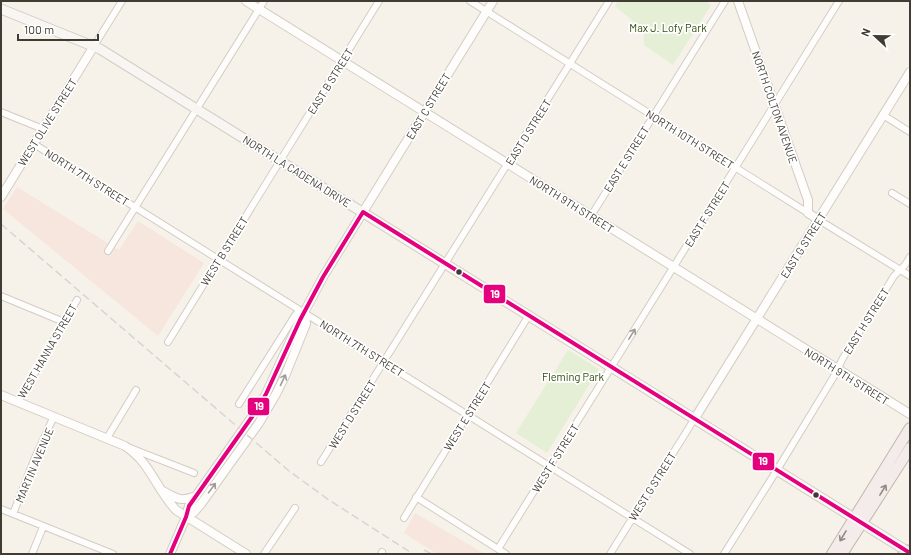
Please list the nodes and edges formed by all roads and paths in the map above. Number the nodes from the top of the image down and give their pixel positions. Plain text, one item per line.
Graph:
1 (122, 1) edge
2 (246, 1) edge
3 (264, 1) edge
4 (379, 1) edge
5 (470, 1) edge
6 (493, 1) edge
7 (609, 1) edge
8 (738, 1) edge
9 (839, 1) edge
10 (722, 2) edge
11 (1, 9) edge
12 (259, 9) junction
13 (487, 12) junction
14 (94, 46) junction
15 (342, 61) junction
16 (570, 65) junction
17 (910, 72) edge
18 (775, 105) junction
19 (198, 109) junction
20 (1, 112) edge
21 (424, 112) junction
22 (883, 115) junction
23 (653, 116) junction
24 (43, 129) junction
25 (910, 132) edge
26 (34, 144) junction
27 (280, 160) junction
28 (508, 164) junction
29 (735, 168) junction
30 (892, 193) dead end
31 (1, 197) edge
32 (910, 204) edge
33 (136, 207) junction
34 (363, 212) junction
35 (808, 213) junction
36 (591, 216) junction
37 (819, 220) junction
38 (108, 251) dead end
39 (910, 258) edge
40 (219, 259) junction
41 (446, 263) junction
42 (674, 268) junction
43 (900, 270) junction
44 (910, 276) edge
45 (1, 296) edge
46 (77, 300) dead end
47 (305, 312) junction
48 (529, 315) junction
49 (756, 319) junction
50 (64, 322) junction
51 (168, 342) dead end
52 (384, 362) junction
53 (612, 366) junction
54 (838, 369) junction
55 (136, 390) dead end
56 (1, 395) edge
57 (18, 402) junction
58 (239, 404) dead end
59 (468, 414) junction
60 (910, 414) edge
61 (54, 416) junction
62 (695, 418) junction
63 (910, 428) edge
64 (107, 438) junction
65 (125, 446) junction
66 (910, 448) edge
67 (321, 462) dead end
68 (550, 466) junction
69 (777, 470) junction
70 (194, 473) dead end
71 (162, 491) junction
72 (196, 496) junction
73 (416, 497) junction
74 (295, 508) dead end
75 (1, 509) edge
76 (14, 514) junction
77 (186, 517) junction
78 (404, 518) dead end
79 (632, 518) junction
80 (858, 520) junction
81 (43, 527) junction
82 (498, 549) junction
83 (102, 552) edge
84 (907, 552) edge
85 (32, 554) edge
86 (113, 554) edge
87 (170, 554) edge
88 (246, 554) edge
89 (264, 554) edge
90 (506, 554) edge
91 (610, 554) edge
92 (690, 554) edge
93 (724, 554) edge
94 (832, 554) edge
95 (842, 554) edge

1 - 14 street
2 - 12 street, NORTH 9TH STREET
3 - 12 street
4 - 15 street, EAST B STREET
5 - 13 street, NORTH 10TH STREET
6 - 13 street, EAST C STREET
7 - 16 street, EAST D STREET
8 - 18 street, NORTH COLTON AVENUE
9 - 18 street, EAST F STREET
10 - 23 street, EAST E STREET
11 - 14 main road, NORTH LA CADENA DRIVE
12 - 15 street, NORTH 9TH STREET
12 - 19 street
13 - 16 street, NORTH 10TH STREET
13 - 21 street, EAST C STREET
14 - 19 main road, NORTH LA CADENA DRIVE
14 - 24 street, WEST OLIVE STREET
15 - 21 street, NORTH 9TH STREET
15 - 27 street, EAST B STREET
16 - 23 street, NORTH 10TH STREET
16 - 28 street, EAST D STREET
17 - 22 street, EAST G STREET
18 - 29 street, EAST F STREET
18 - 35 street, NORTH COLTON AVENUE
19 - 27 main road, NORTH LA CADENA DRIVE
19 - 33 street
20 - 24 street
21 - 28 street, NORTH 9TH STREET
21 - 34 street, EAST C STREET
22 - 25 street
22 - 37 street, EAST G STREET
23 - 29 street, NORTH 10TH STREET
23 - 36 street, EAST E STREET
24 - 26 street, WEST OLIVE STREET
26 - 31 street, WEST OLIVE STREET
26 - 33 street, NORTH 7TH STREET
27 - 34 main road, NORTH LA CADENA DRIVE
27 - 40 street, WEST B STREET
28 - 36 street, NORTH 9TH STREET
28 - 41 street, EAST D STREET
29 - 35 street, NORTH 10TH STREET
29 - 42 street, EAST F STREET
30 - 32 street
33 - 38 street
33 - 40 street, NORTH 7TH STREET
34 - 41 main road, NORTH LA CADENA DRIVE
34 - 47 street, EAST C STREET
35 - 37 street, NORTH 10TH STREET
36 - 42 street, NORTH 9TH STREET
37 - 43 street, NORTH 10TH STREET
37 - 49 street, EAST G STREET
39 - 43 street, EAST H STREET
40 - 47 street, NORTH 7TH STREET
40 - 51 street, WEST B STREET
41 - 48 main road, NORTH LA CADENA DRIVE
41 - 52 street, WEST D STREET
42 - 49 street, NORTH 9TH STREET
53 -> 42 street, EAST F STREET
43 - 44 street, NORTH 10TH STREET
43 - 54 street, EAST H STREET
45 - 50 street
46 - 50 street, WEST HANNA STREET
47 - 52 street, NORTH 7TH STREET
47 - 58 street
47 - 72 street, EAST C STREET
77 -> 47 street
48 - 53 main road, NORTH LA CADENA DRIVE
48 - 59 street, WEST E STREET
49 - 54 street, NORTH 9TH STREET
49 - 62 street, EAST G STREET
50 - 57 street, WEST HANNA STREET
52 - 59 street, NORTH 7TH STREET
52 - 67 street, WEST D STREET
53 - 62 main road, NORTH LA CADENA DRIVE
53 - 68 street, WEST F STREET
54 - 60 street, NORTH 9TH STREET
54 - 69 street, EAST H STREET
55 - 64 street
56 - 57 street
57 - 61 street
59 - 68 street, NORTH 7TH STREET
59 - 73 street, WEST E STREET
61 - 64 street
61 - 76 street, MARTIN AVENUE
62 - 69 main road, NORTH LA CADENA DRIVE
62 - 79 street, WEST G STREET
63 - 80 main road
64 - 65 street
65 - 70 street
65 - 71 street
80 -> 66 main road
68 - 79 street, NORTH 7TH STREET
68 - 82 street, WEST F STREET
69 - 80 main road, NORTH LA CADENA DRIVE
69 - 93 street, EAST H STREET
71 - 72 street
71 - 77 street
72 - 77 street, EAST C STREET
73 - 78 street, WEST E STREET
73 - 82 street
74 - 89 street
75 - 76 street
76 - 81 street
77 - 87 street, EAST C STREET
77 - 88 street
79 - 91 street, WEST G STREET
79 - 92 street, NORTH 7TH STREET
80 - 84 main road, NORTH LA CADENA DRIVE
80 -> 94 main road
80 - 95 main road
81 - 83 street
81 - 85 street
82 - 90 street
83 - 86 street

